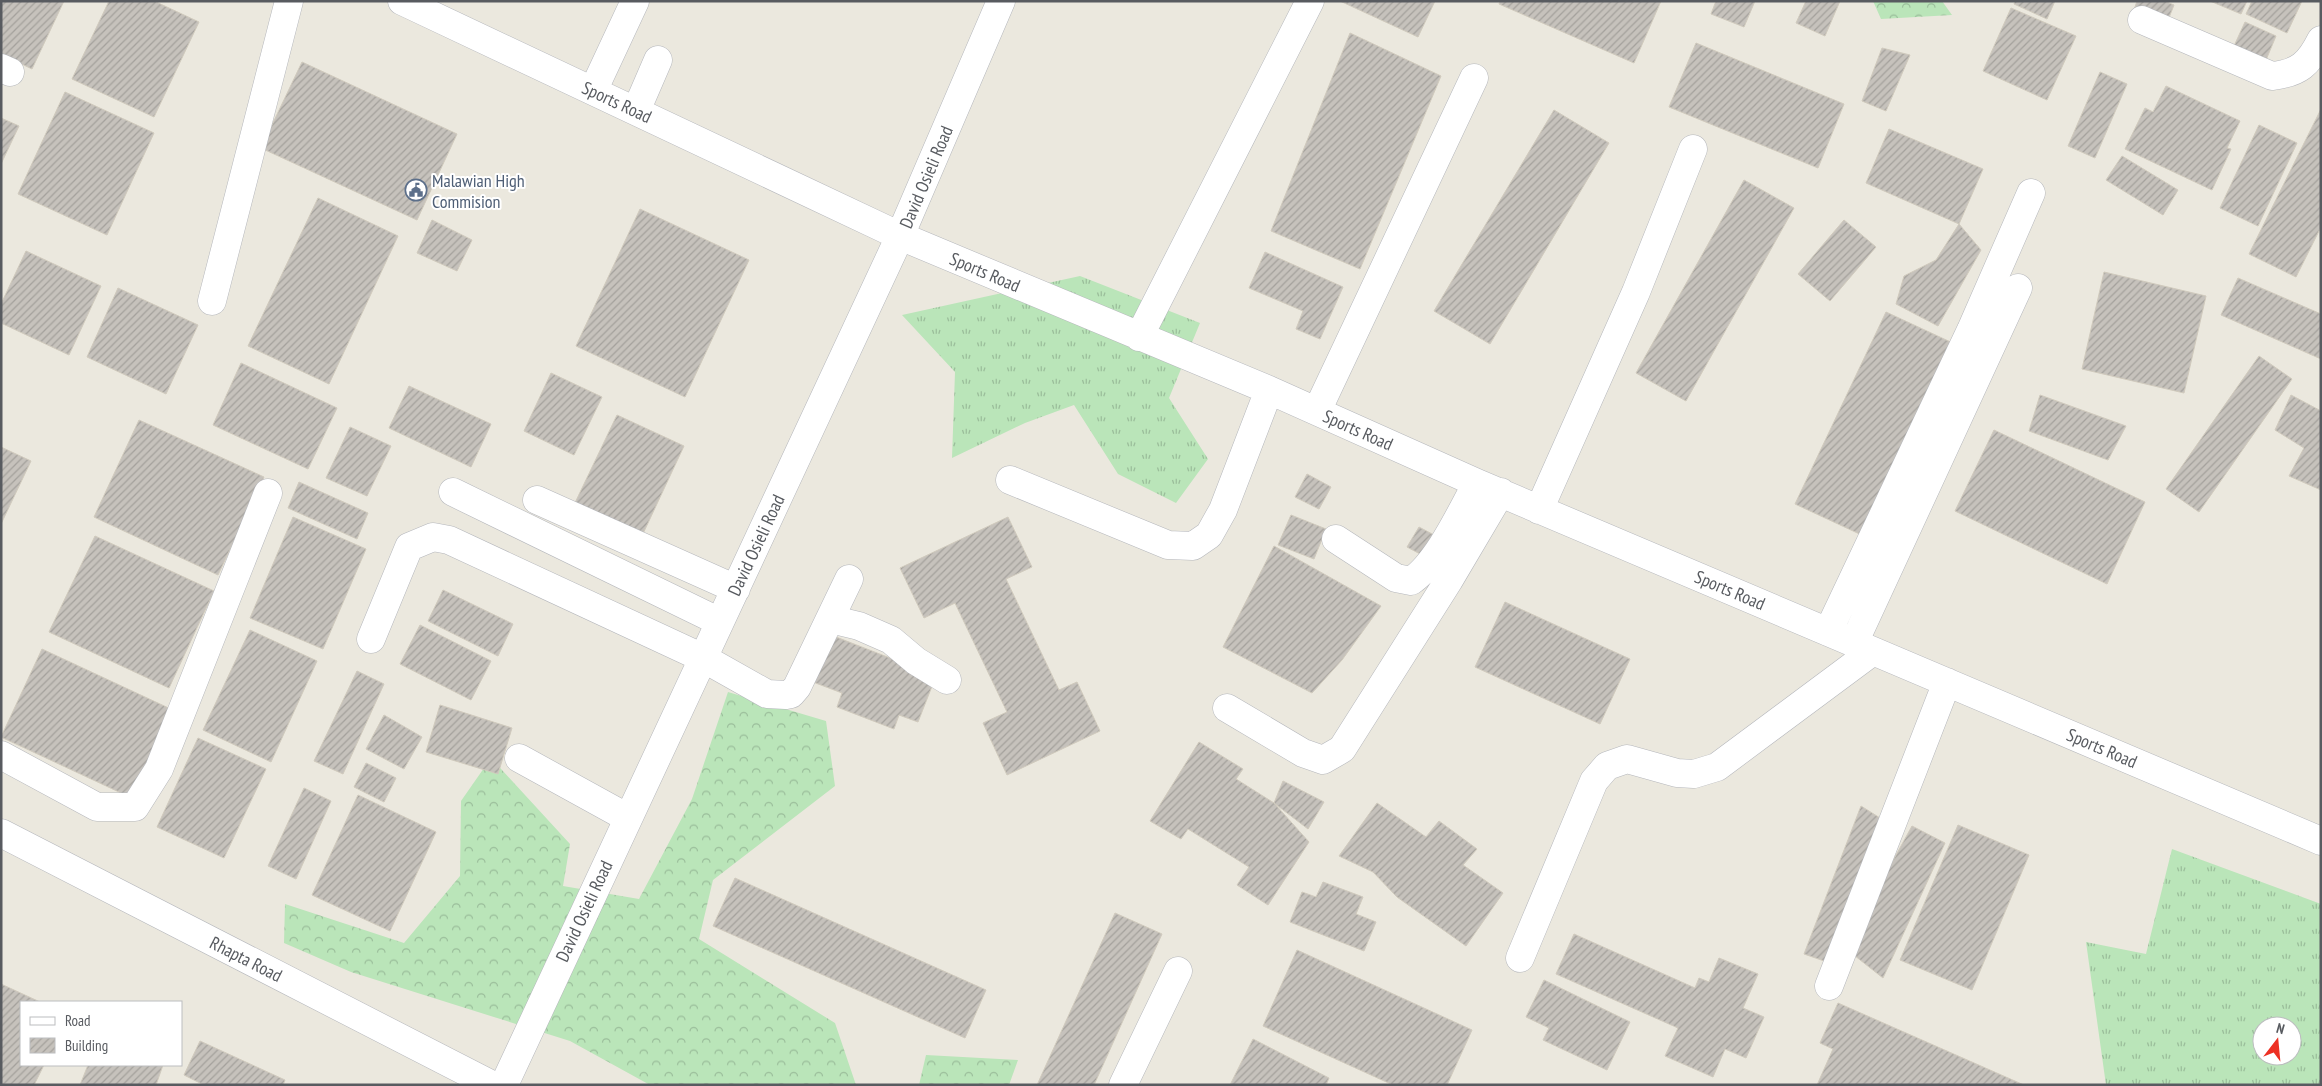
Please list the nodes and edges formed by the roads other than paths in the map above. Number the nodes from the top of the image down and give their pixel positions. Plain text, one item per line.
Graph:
1 (289, 1) edge
2 (402, 1) edge
3 (634, 1) edge
4 (1001, 1) edge
5 (1310, 1) edge
6 (2142, 20) dead end
7 (2321, 40) edge
8 (658, 60) dead end
9 (1474, 78) dead end
10 (593, 91) junction
11 (636, 111) junction
12 (1693, 149) dead end
13 (2031, 193) dead end
14 (900, 236) junction
15 (2018, 288) dead end
16 (212, 301) dead end
17 (1139, 337) junction
18 (1269, 390) junction
19 (1317, 411) junction
20 (1010, 480) dead end
21 (1489, 488) junction
22 (453, 492) dead end
23 (268, 493) dead end
24 (537, 500) dead end
25 (1539, 510) junction
26 (1336, 539) dead end
27 (849, 579) dead end
28 (736, 588) junction
29 (830, 618) junction
30 (720, 622) junction
31 (1828, 632) junction
32 (371, 639) dead end
33 (1863, 647) junction
34 (703, 658) junction
35 (947, 680) dead end
36 (1946, 682) junction
37 (1228, 708) dead end
38 (2, 757) edge
39 (519, 758) dead end
40 (628, 818) junction
41 (1, 834) edge
42 (2321, 841) edge
43 (1520, 958) dead end
44 (1178, 971) dead end
45 (1829, 986) dead end
46 (492, 1085) edge
47 (504, 1085) edge
48 (1123, 1085) edge

1 - 16 street
2 - 10 street, Sports Road
3 - 10 street
4 - 14 street, David Osieli Road
5 - 17 street
6 - 7 street
8 - 11 street
9 - 19 street
10 - 11 street, Sports Road
11 - 14 street, Sports Road
12 - 25 street
13 - 31 street
14 - 17 street, Sports Road
14 - 28 street, David Osieli Road
15 - 33 street
17 - 18 street, Sports Road
18 - 19 street, Sports Road
18 - 20 street
19 - 21 street, Sports Road
21 - 25 street, Sports Road
21 - 26 street
21 - 37 street
22 - 30 street
23 - 38 street
24 - 28 street
25 - 31 street, Sports Road
27 - 29 street
28 - 30 street, David Osieli Road
29 - 34 street
29 - 35 street
30 - 34 street, David Osieli Road
31 - 33 street, Sports Road
32 - 34 street
33 - 36 street, Sports Road
33 - 43 street
34 - 40 street, David Osieli Road
36 - 42 street, Sports Road
36 - 45 street
39 - 40 street
40 - 47 street, David Osieli Road
41 - 46 street, Rhapta Road
44 - 48 street

